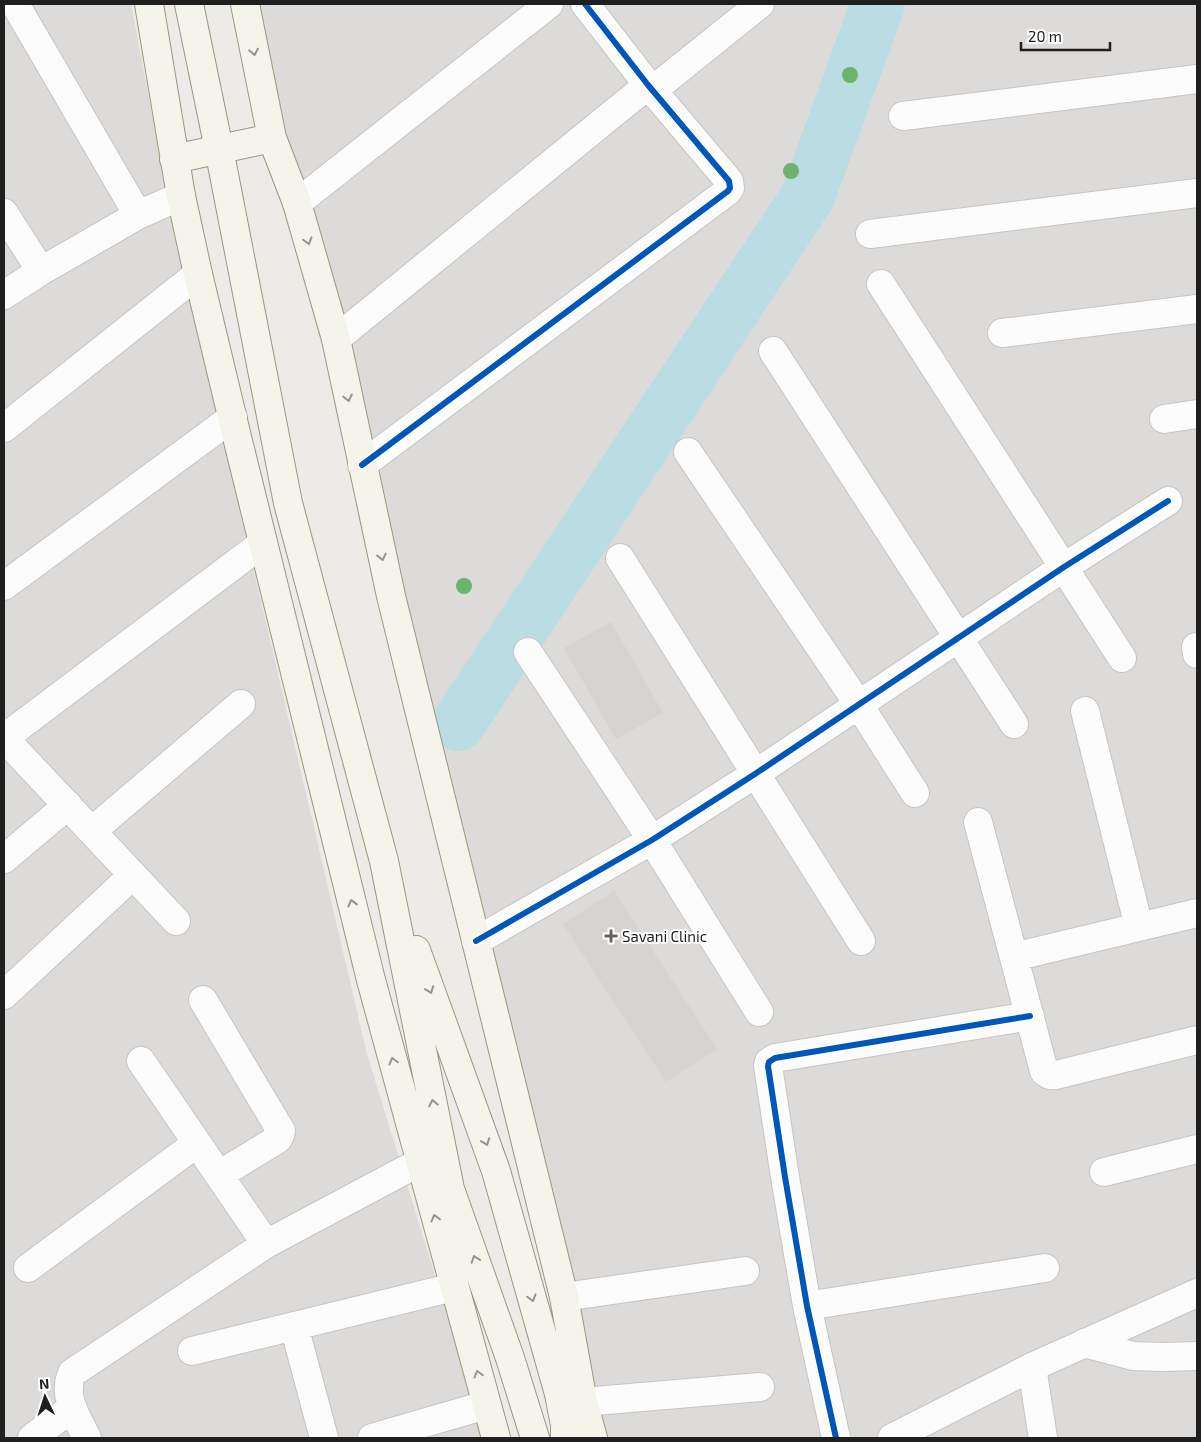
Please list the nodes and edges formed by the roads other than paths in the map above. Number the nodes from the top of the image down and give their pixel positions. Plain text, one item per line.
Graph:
1 (15, 4) edge
2 (149, 4) edge
3 (189, 4) edge
4 (245, 4) edge
5 (549, 4) edge
6 (585, 4) edge
7 (760, 4) edge
8 (1197, 79) edge
9 (650, 87) junction
10 (903, 116) dead end
11 (272, 138) junction
12 (219, 149) junction
13 (174, 159) junction
14 (1197, 193) edge
15 (181, 196) junction
16 (297, 203) junction
17 (4, 212) edge
18 (138, 215) junction
19 (870, 234) dead end
20 (41, 271) junction
21 (198, 274) junction
22 (881, 284) dead end
23 (4, 295) edge
24 (1197, 309) edge
25 (1002, 333) dead end
26 (336, 339) junction
27 (773, 350) dead end
28 (1197, 414) edge
29 (233, 417) junction
30 (1164, 419) dead end
31 (4, 428) edge
32 (688, 452) dead end
33 (362, 465) junction
34 (1168, 500) dead end
35 (263, 543) junction
36 (620, 558) dead end
37 (1064, 567) junction
38 (4, 586) edge
39 (959, 638) junction
40 (528, 652) dead end
41 (1122, 658) dead end
42 (241, 704) dead end
43 (859, 705) junction
44 (1085, 710) dead end
45 (1014, 724) dead end
46 (4, 738) edge
47 (755, 774) junction
48 (915, 793) dead end
49 (68, 805) junction
50 (978, 822) dead end
51 (92, 831) junction
52 (652, 840) junction
53 (4, 859) edge
54 (384, 861) junction
55 (133, 875) junction
56 (1197, 913) edge
57 (176, 921) dead end
58 (1140, 927) junction
59 (476, 941) junction
60 (861, 941) dead end
61 (1014, 957) junction
62 (4, 995) edge
63 (203, 1000) dead end
64 (759, 1012) dead end
65 (1030, 1016) junction
66 (1197, 1040) edge
67 (141, 1061) dead end
68 (197, 1143) junction
69 (1197, 1149) edge
70 (420, 1162) junction
71 (1104, 1172) dead end
72 (219, 1175) junction
73 (266, 1244) junction
74 (28, 1268) dead end
75 (1045, 1268) dead end
76 (745, 1271) dead end
77 (454, 1287) junction
78 (1197, 1293) edge
79 (564, 1297) junction
80 (807, 1306) junction
81 (294, 1326) junction
82 (1084, 1344) junction
83 (192, 1351) dead end
84 (1197, 1356) edge
85 (1032, 1367) junction
86 (760, 1387) dead end
87 (583, 1402) junction
88 (486, 1405) junction
89 (72, 1408) junction
90 (907, 1435) edge
91 (32, 1438) edge
92 (87, 1438) edge
93 (324, 1438) edge
94 (372, 1438) edge
95 (496, 1438) edge
96 (535, 1438) edge
97 (565, 1438) edge
98 (593, 1438) edge
99 (836, 1438) edge
100 (1043, 1438) edge

1 - 18 street
2 - 13 main road
3 - 12 main road
4 -> 11 main road
5 - 16 street
6 - 9 street
7 - 9 street
8 - 10 street
9 - 26 street
9 - 33 street
11 - 12 main road
11 - 16 main road
12 - 13 main road
12 - 54 main road
13 - 15 main road
14 - 19 street
15 - 18 street
15 - 21 main road
16 -> 26 main road
17 - 20 street
18 - 20 street
20 - 23 street
21 - 29 main road
21 - 31 street
22 - 37 street
24 - 25 street
26 -> 33 main road
27 - 39 street
28 - 30 street
29 - 35 main road
29 - 38 street
32 - 43 street
33 -> 59 main road
34 - 37 street
35 - 46 street
70 -> 35 main road
36 - 47 street
37 - 39 street
37 - 41 street
39 - 43 street
39 - 45 street
40 - 52 street
42 - 51 street
43 - 47 street
43 - 48 street
44 - 58 street
46 - 49 street
47 - 52 street
47 - 60 street
49 - 51 street
49 - 53 street
50 - 61 street
51 - 55 street
52 - 59 street
52 - 64 street
96 -> 54 main road
54 -> 97 main road
55 - 57 street
55 - 62 street
56 - 58 street
58 - 61 street
59 - 79 main road
61 - 65 street
63 - 72 street
65 - 66 street
65 - 80 street
67 - 68 street
68 - 72 street
68 - 74 street
69 - 71 street
70 - 73 street
77 -> 70 main road
72 - 73 street
73 - 89 street
75 - 80 street
76 - 79 street
77 - 81 street
88 -> 77 main road
78 - 82 street
79 - 87 main road
80 - 99 street
81 - 83 street
81 - 93 street
82 - 84 street
82 - 85 street
85 - 90 street
85 - 100 street
86 - 87 street
87 - 98 main road
88 - 94 street
88 - 95 main road
89 - 91 street
89 - 92 street

